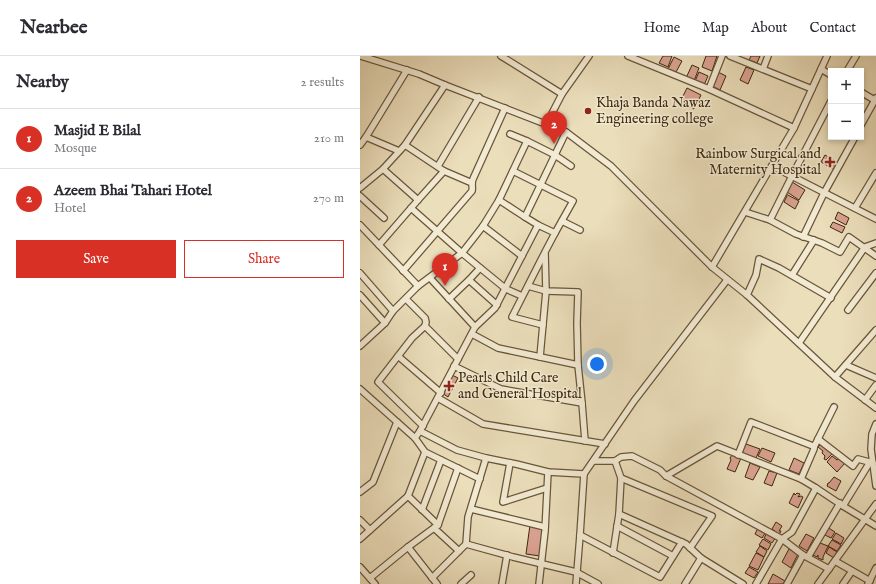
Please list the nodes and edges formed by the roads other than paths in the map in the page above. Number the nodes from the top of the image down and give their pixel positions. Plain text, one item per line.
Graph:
1 (361, 56) edge
2 (501, 56) edge
3 (589, 56) edge
4 (628, 56) edge
5 (722, 56) edge
6 (730, 56) edge
7 (768, 56) edge
8 (827, 56) edge
9 (856, 56) edge
10 (849, 68) edge
11 (763, 69) junction
12 (821, 69) junction
13 (407, 70) junction
14 (828, 73) edge
15 (445, 85) junction
16 (812, 88) junction
17 (708, 89) junction
18 (562, 94) junction
19 (864, 94) edge
20 (479, 97) junction
21 (876, 100) edge
22 (829, 104) edge
23 (505, 108) junction
24 (864, 120) edge
25 (547, 123) junction
26 (794, 128) junction
27 (566, 132) junction
28 (510, 134) dead end
29 (366, 137) junction
30 (852, 140) edge
31 (527, 141) junction
32 (405, 144) junction
33 (360, 145) edge
34 (399, 151) junction
35 (555, 155) junction
36 (438, 166) junction
37 (571, 166) dead end
38 (772, 166) junction
39 (383, 169) junction
40 (444, 171) junction
41 (513, 171) junction
42 (876, 173) edge
43 (792, 176) junction
44 (472, 183) junction
45 (540, 185) junction
46 (360, 188) edge
47 (824, 193) junction
48 (360, 196) edge
49 (418, 200) junction
50 (499, 200) junction
51 (411, 208) junction
52 (855, 208) junction
53 (745, 212) junction
54 (384, 218) dead end
55 (525, 218) junction
56 (876, 219) edge
57 (770, 220) junction
58 (562, 221) junction
59 (360, 225) edge
60 (538, 225) junction
61 (483, 226) junction
62 (580, 230) dead end
63 (437, 231) junction
64 (555, 233) junction
65 (803, 236) junction
66 (814, 240) junction
67 (876, 243) edge
68 (379, 245) junction
69 (865, 247) junction
70 (545, 252) junction
71 (462, 253) junction
72 (522, 256) junction
73 (876, 256) edge
74 (712, 267) junction
75 (480, 268) junction
76 (403, 271) junction
77 (360, 273) edge
78 (876, 273) edge
79 (792, 275) junction
80 (430, 278) junction
81 (469, 280) junction
82 (727, 280) junction
83 (418, 286) junction
84 (528, 286) junction
85 (506, 288) junction
86 (546, 291) junction
87 (360, 295) edge
88 (747, 295) junction
89 (522, 296) junction
90 (831, 298) junction
91 (406, 299) junction
92 (449, 299) junction
93 (497, 306) junction
94 (848, 310) dead end
95 (393, 311) junction
96 (385, 323) junction
97 (543, 325) junction
98 (425, 326) junction
99 (475, 327) junction
100 (876, 330) edge
101 (472, 334) junction
102 (799, 343) junction
103 (360, 346) edge
104 (398, 356) junction
105 (540, 357) junction
106 (458, 359) junction
107 (578, 365) junction
108 (846, 365) junction
109 (454, 366) junction
110 (835, 377) junction
111 (876, 378) edge
112 (876, 385) edge
113 (361, 393) edge
114 (439, 396) junction
115 (866, 400) junction
116 (582, 403) junction
117 (834, 407) dead end
118 (876, 408) edge
119 (397, 422) junction
120 (876, 424) edge
121 (422, 428) junction
122 (415, 438) junction
123 (818, 439) junction
124 (585, 441) junction
125 (605, 444) junction
126 (814, 447) junction
127 (425, 452) junction
128 (738, 454) junction
129 (486, 458) junction
130 (441, 460) junction
131 (594, 461) junction
132 (616, 461) junction
133 (510, 463) junction
134 (871, 463) junction
135 (458, 468) junction
136 (548, 472) junction
137 (584, 474) junction
138 (666, 476) junction
139 (621, 478) junction
140 (480, 479) junction
141 (801, 479) junction
142 (876, 486) edge
143 (547, 488) junction
144 (816, 488) junction
145 (360, 492) edge
146 (408, 496) junction
147 (876, 504) edge
148 (841, 505) junction
149 (422, 510) junction
150 (471, 510) junction
151 (619, 514) junction
152 (360, 520) edge
153 (866, 520) junction
154 (436, 526) junction
155 (617, 526) junction
156 (876, 526) edge
157 (545, 527) junction
158 (370, 530) junction
159 (580, 535) junction
160 (360, 538) edge
161 (782, 538) junction
162 (682, 542) junction
163 (466, 544) junction
164 (408, 547) junction
165 (690, 548) junction
166 (459, 551) junction
167 (613, 553) junction
168 (507, 555) junction
169 (673, 556) junction
170 (805, 556) junction
171 (702, 558) junction
172 (835, 561) junction
173 (541, 563) junction
174 (360, 567) edge
175 (876, 568) edge
176 (829, 569) junction
177 (852, 571) junction
178 (576, 572) junction
179 (470, 575) dead end
180 (660, 576) junction
181 (370, 578) junction
182 (432, 578) junction
183 (869, 582) edge
184 (375, 584) edge
185 (437, 584) edge
186 (461, 584) edge
187 (502, 584) edge
188 (539, 584) edge
189 (576, 584) edge
190 (598, 584) edge
191 (656, 584) edge
192 (685, 584) edge
193 (743, 584) edge
194 (756, 584) edge
195 (787, 584) edge
196 (818, 584) edge
197 (844, 584) edge

1 - 13 street
2 - 18 street
3 - 18 street
4 - 17 street
5 - 17 street
6 - 11 street
7 - 11 street
8 - 12 street
9 - 10 street
11 - 16 street
12 - 14 street
12 - 16 street
13 - 15 street
13 - 29 street
15 - 20 street
15 - 32 street
16 - 26 street
17 - 26 street
18 - 25 street
19 - 21 street
20 - 23 street
20 - 36 street
21 - 24 street
22 - 43 street
23 - 25 street
23 - 44 street
25 - 27 street
26 - 38 street
27 - 35 street
27 - 74 street
28 - 31 street
29 - 33 street
29 - 34 street
30 - 47 street
31 - 35 street
31 - 41 street
32 - 34 street
32 - 36 street
34 - 39 street
35 - 37 street
35 - 45 street
36 - 40 street
38 - 43 street
38 - 53 street
39 - 46 street
39 - 49 street
40 - 44 street
40 - 49 street
41 - 45 street
41 - 50 street
42 - 52 street
43 - 47 street
43 - 57 street
44 - 63 street
45 - 55 street
45 - 58 street
47 - 52 street
47 - 65 street
48 - 54 street
49 - 51 street
50 - 55 street
50 - 61 street
51 - 63 street
51 - 68 street
52 - 56 street
53 - 57 street
53 - 74 street
55 - 60 street
57 - 65 street
58 - 62 street
58 - 64 street
59 - 68 street
60 - 64 street
60 - 72 street
61 - 71 street
61 - 72 street
63 - 71 street
63 - 76 street
64 - 70 street
65 - 66 street
66 - 69 street
66 - 79 street
67 - 69 street
68 - 76 street
69 - 73 street
69 - 90 street
70 - 84 street
70 - 86 street
71 - 75 street
71 - 80 street
72 - 85 street
74 - 82 street
75 - 81 street
75 - 85 street
76 - 83 street
77 - 95 street
78 - 94 street
79 - 88 street
79 - 90 street
80 - 83 street
80 - 92 street
81 - 92 street
81 - 93 street
82 - 88 street
82 - 125 street
83 - 91 street
84 - 86 street
84 - 89 street
85 - 89 street
85 - 93 street
86 - 97 street
86 - 107 street
87 - 96 street
88 - 102 street
89 - 97 street
90 - 102 street
91 - 95 street
91 - 98 street
92 - 99 street
93 - 99 street
95 - 96 street
96 - 103 street
97 - 105 street
98 - 104 street
98 - 106 street
99 - 101 street
100 - 108 street
101 - 105 street
101 - 106 street
102 - 110 street
104 - 114 street
104 - 121 street
105 - 107 street
106 - 109 street
107 - 116 street
108 - 110 street
108 - 111 street
109 - 114 street
109 - 116 street
110 - 115 street
112 - 115 street
113 - 119 street
114 - 121 street
114 - 124 street
115 - 118 street
116 - 124 street
117 - 123 street
119 - 122 street
119 - 145 street
120 - 134 street
121 - 122 street
121 - 129 street
122 - 127 street
123 - 126 street
123 - 134 street
124 - 125 street
125 - 131 street
126 - 128 street
126 - 141 street
127 - 130 street
127 - 146 street
128 - 138 street
128 - 141 street
129 - 133 street
129 - 140 street
130 - 135 street
130 - 149 street
131 - 132 street
131 - 137 street
132 - 138 street
132 - 139 street
133 - 136 street
133 - 143 street
134 - 142 street
134 - 148 street
135 - 140 street
135 - 154 street
136 - 137 street
136 - 143 street
137 - 159 street
138 - 161 street
139 - 151 street
139 - 165 street
140 - 150 street
141 - 144 street
143 - 157 street
144 - 148 street
144 - 161 street
146 - 149 street
146 - 158 street
147 - 153 street
148 - 153 street
148 - 170 street
149 - 154 street
150 - 157 street
150 - 163 street
151 - 155 street
151 - 162 street
152 - 158 street
153 - 156 street
153 - 172 street
154 - 164 street
154 - 166 street
155 - 167 street
155 - 169 street
157 - 173 street
158 - 160 street
159 - 167 street
159 - 178 street
161 - 170 street
161 - 194 street
162 - 165 street
162 - 169 street
163 - 166 street
163 - 168 street
164 - 181 street
164 - 182 street
165 - 171 street
166 - 182 street
167 - 180 street
168 - 173 street
168 - 187 street
169 - 180 street
170 - 176 street
170 - 195 street
171 - 192 street
171 - 193 street
172 - 176 street
172 - 177 street
173 - 178 street
173 - 188 street
174 - 181 street
175 - 183 street
176 - 196 street
177 - 183 street
177 - 197 street
178 - 189 street
178 - 190 street
179 - 186 street
180 - 191 street
181 - 184 street
182 - 185 street

